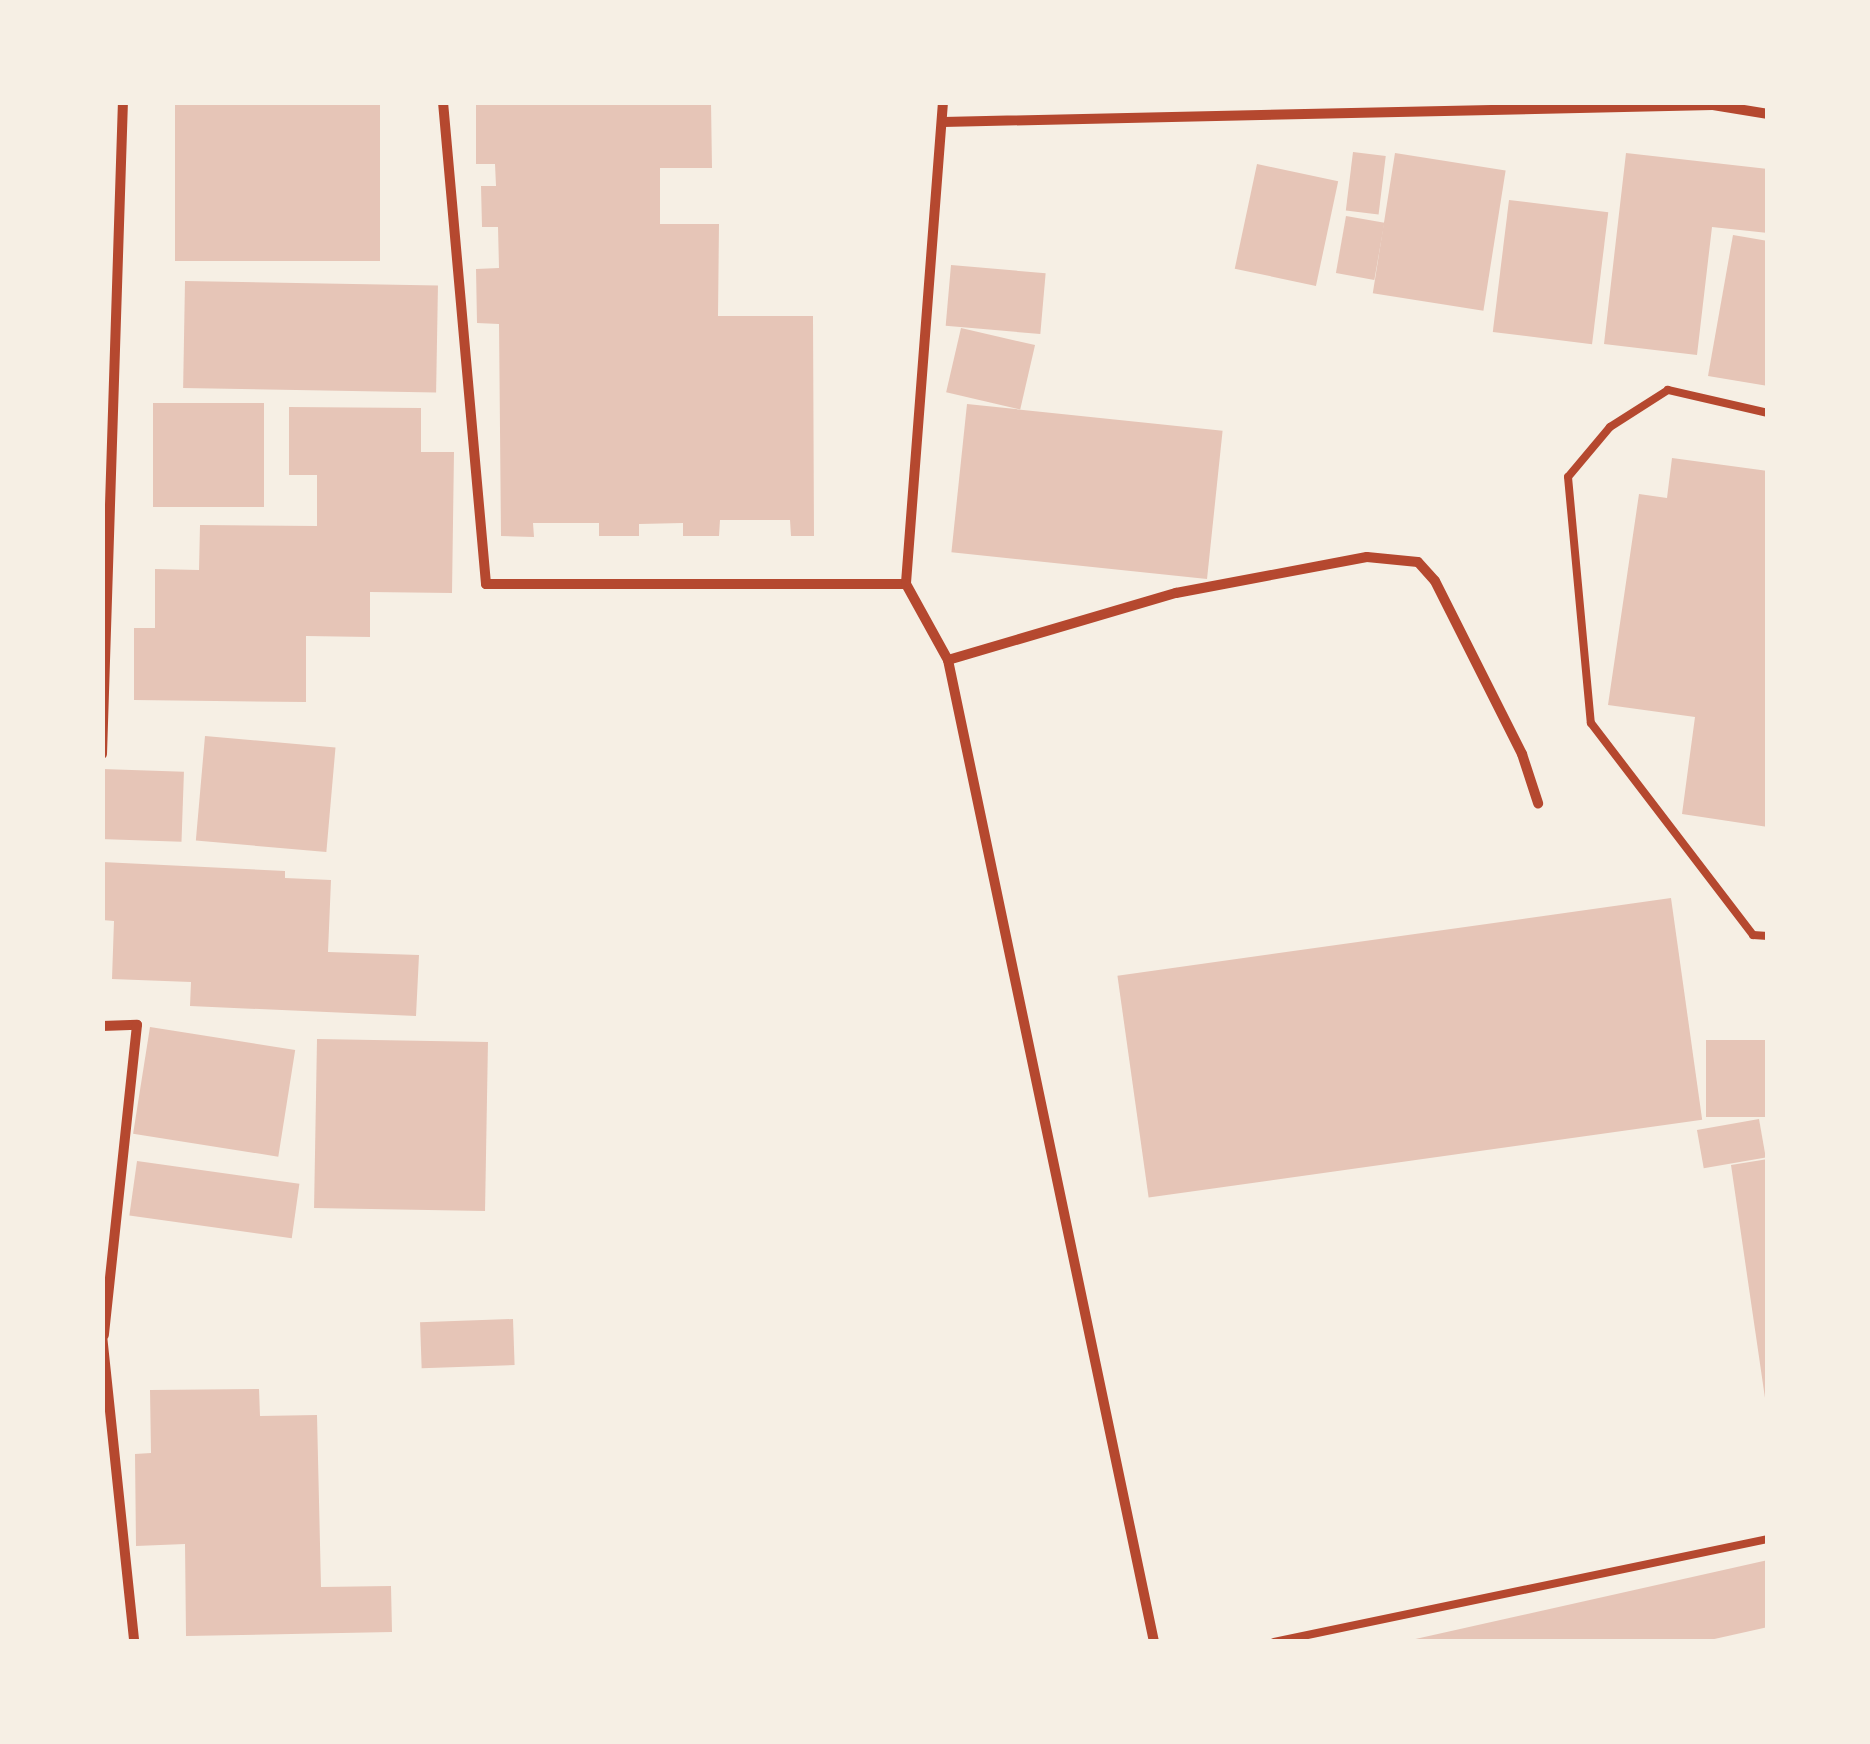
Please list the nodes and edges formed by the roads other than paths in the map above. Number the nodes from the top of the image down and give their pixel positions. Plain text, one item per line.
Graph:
1 (122, 102) edge
2 (443, 102) edge
3 (944, 102) edge
4 (1768, 114) edge
5 (943, 122) junction
6 (1768, 412) edge
7 (906, 584) junction
8 (948, 660) junction
9 (102, 754) edge
10 (1538, 804) dead end
11 (1768, 936) edge
12 (102, 1026) edge
13 (103, 1335) edge
14 (1768, 1539) edge
15 (134, 1642) edge
16 (1154, 1642) edge
17 (1274, 1642) edge

1 - 9 street
2 - 7 street
3 - 5 street
4 - 5 street
5 - 7 street
6 - 11 lane
7 - 8 street
8 - 10 street
8 - 16 street
12 - 13 street
13 - 15 street
14 - 17 lane

